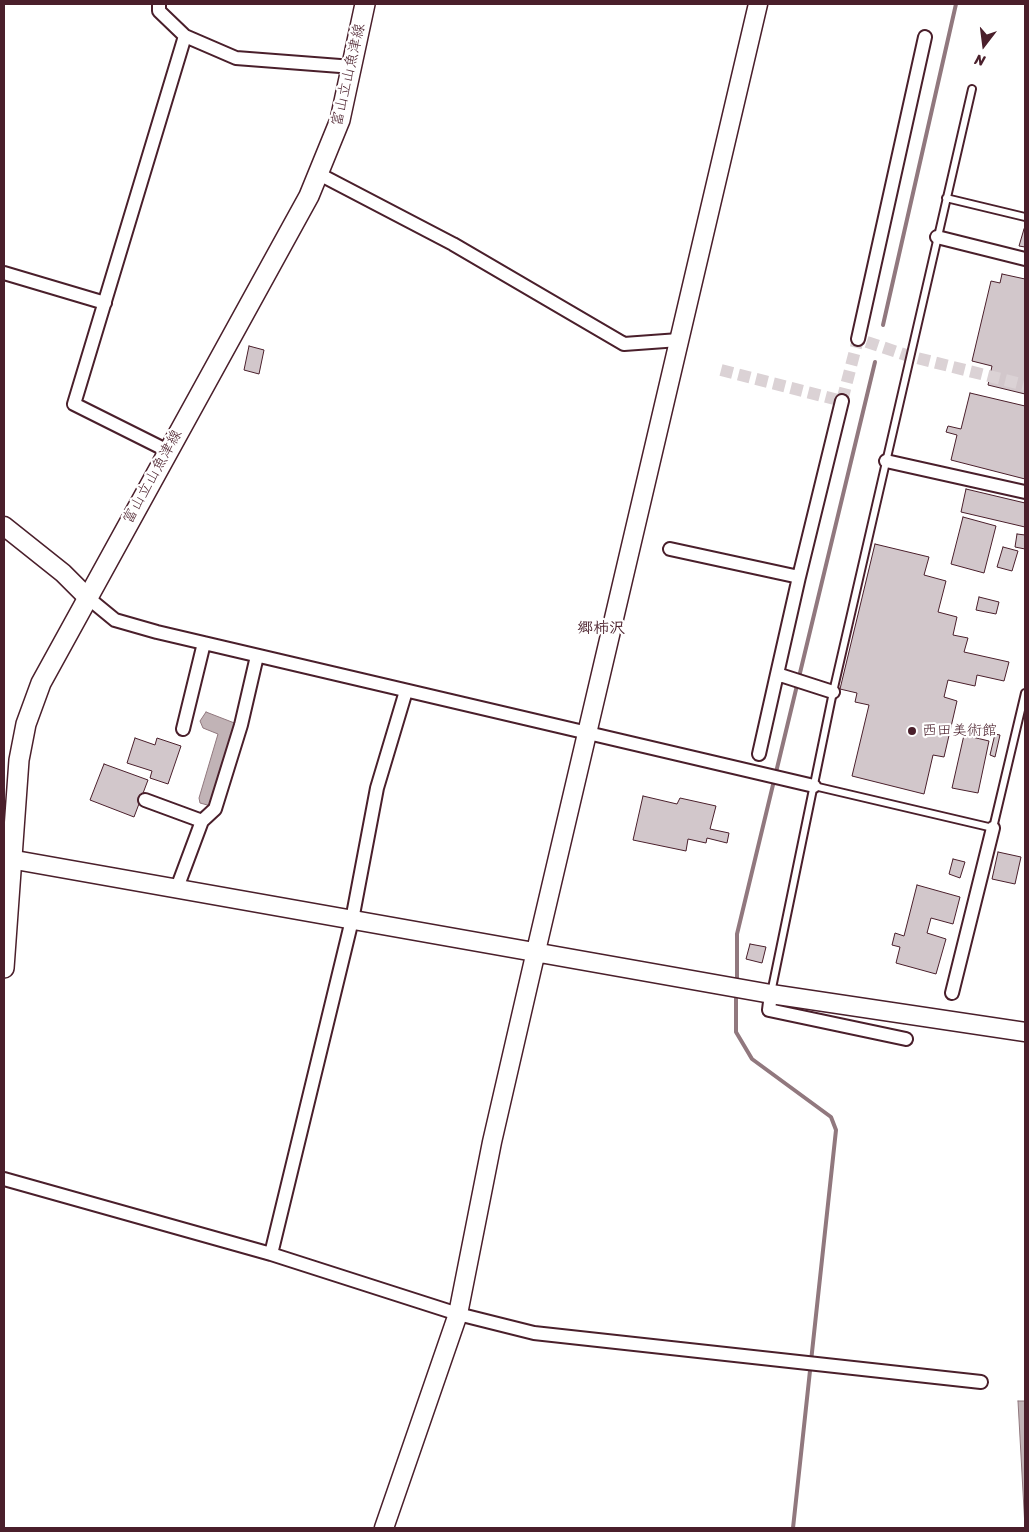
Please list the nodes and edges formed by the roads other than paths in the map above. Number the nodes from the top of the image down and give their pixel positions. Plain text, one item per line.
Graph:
1 (159, 4) edge
2 (365, 4) edge
3 (758, 4) edge
4 (185, 36) junction
5 (925, 37) dead end
6 (353, 67) junction
7 (972, 89) dead end
8 (319, 174) junction
9 (946, 198) junction
10 (1025, 217) edge
11 (937, 237) junction
12 (1025, 259) edge
13 (4, 273) edge
14 (105, 303) junction
15 (858, 339) dead end
16 (679, 340) junction
17 (842, 401) dead end
18 (168, 451) junction
19 (886, 461) junction
20 (1025, 492) edge
21 (4, 526) edge
22 (670, 549) dead end
23 (799, 576) junction
24 (87, 597) junction
25 (204, 643) junction
26 (257, 656) junction
27 (777, 674) junction
28 (406, 691) junction
29 (833, 692) junction
30 (1025, 693) edge
31 (183, 729) dead end
32 (588, 734) junction
33 (759, 754) dead end
34 (814, 786) junction
35 (145, 800) dead end
36 (202, 821) junction
37 (993, 828) junction
38 (8, 859) edge
39 (177, 888) junction
40 (352, 920) junction
41 (536, 950) junction
42 (4, 968) edge
43 (952, 993) dead end
44 (771, 994) junction
45 (1025, 1032) edge
46 (906, 1039) dead end
47 (4, 1179) edge
48 (271, 1254) junction
49 (458, 1314) junction
50 (981, 1382) dead end
51 (384, 1528) edge

1 - 4 street
2 - 6 main road, 富山立山魚津線
3 - 16 street
4 - 6 street
4 - 14 street
5 - 15 street
6 - 8 main road, 富山立山魚津線
7 - 9 lane
8 - 16 street
8 - 18 main road, 富山立山魚津線
9 - 10 lane
9 - 11 lane
11 - 12 street
11 - 19 lane
13 - 14 street
14 - 18 street
16 - 32 street
17 - 23 street
18 - 24 main road, 富山立山魚津線
19 - 20 street
19 - 29 lane
21 - 24 street
22 - 23 street
23 - 27 street
24 - 25 street
24 - 38 main road, 富山立山魚津線
25 - 26 street
25 - 31 street
26 - 28 street
26 - 36 street
27 - 29 street
27 - 33 street
28 - 32 street
28 - 40 street
29 - 34 lane
30 - 37 lane
32 - 34 street
32 - 41 street
34 - 37 lane
34 - 44 lane
35 - 36 street
36 - 39 street
37 - 43 street
38 - 39 street
38 - 42 main road, 富山立山魚津線
39 - 40 street
40 - 41 street
40 - 48 street
41 - 44 street
41 - 49 street
44 - 45 street
44 - 46 street
47 - 48 street
48 - 49 street
49 - 50 street
49 - 51 street

